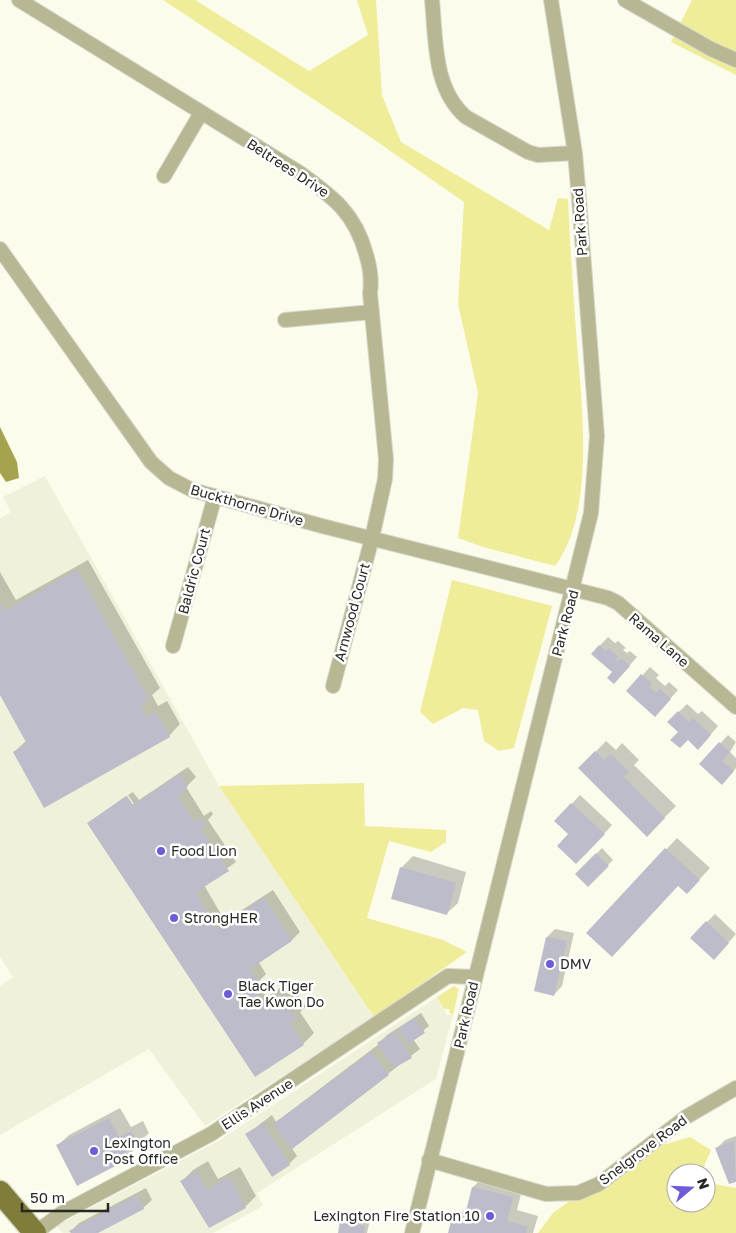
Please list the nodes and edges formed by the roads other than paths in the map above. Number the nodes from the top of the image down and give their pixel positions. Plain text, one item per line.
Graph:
1 (19, 0) edge
2 (432, 0) edge
3 (551, 0) edge
4 (625, 0) edge
5 (736, 60) edge
6 (201, 113) junction
7 (575, 153) junction
8 (164, 176) dead end
9 (0, 250) edge
10 (372, 312) junction
11 (285, 320) dead end
12 (215, 496) junction
13 (372, 538) junction
14 (574, 590) junction
15 (174, 646) dead end
16 (332, 686) dead end
17 (736, 706) edge
18 (474, 977) junction
19 (736, 1088) edge
20 (429, 1160) junction
21 (0, 1192) edge
22 (35, 1233) edge
23 (412, 1233) edge

1 - 6 street, Beltrees Drive
2 - 7 street
3 - 7 street, Park Road
4 - 5 street
6 - 8 street
6 - 10 street, Beltrees Drive
7 - 14 street, Park Road
9 - 12 street, Buckthorne Drive
10 - 11 street
10 - 13 street, Beltrees Drive
12 - 13 street, Buckthorne Drive
12 - 15 street, Baldric Court
13 - 14 street, Buckthorne Drive
13 - 16 street, Arnwood Court
14 - 17 street, Rama Lane
14 - 18 street, Park Road
18 - 20 street, Park Road
18 - 22 street, Ellis Avenue
19 - 20 street, Snelgrove Road
20 - 23 street, Park Road
21 - 22 main road

